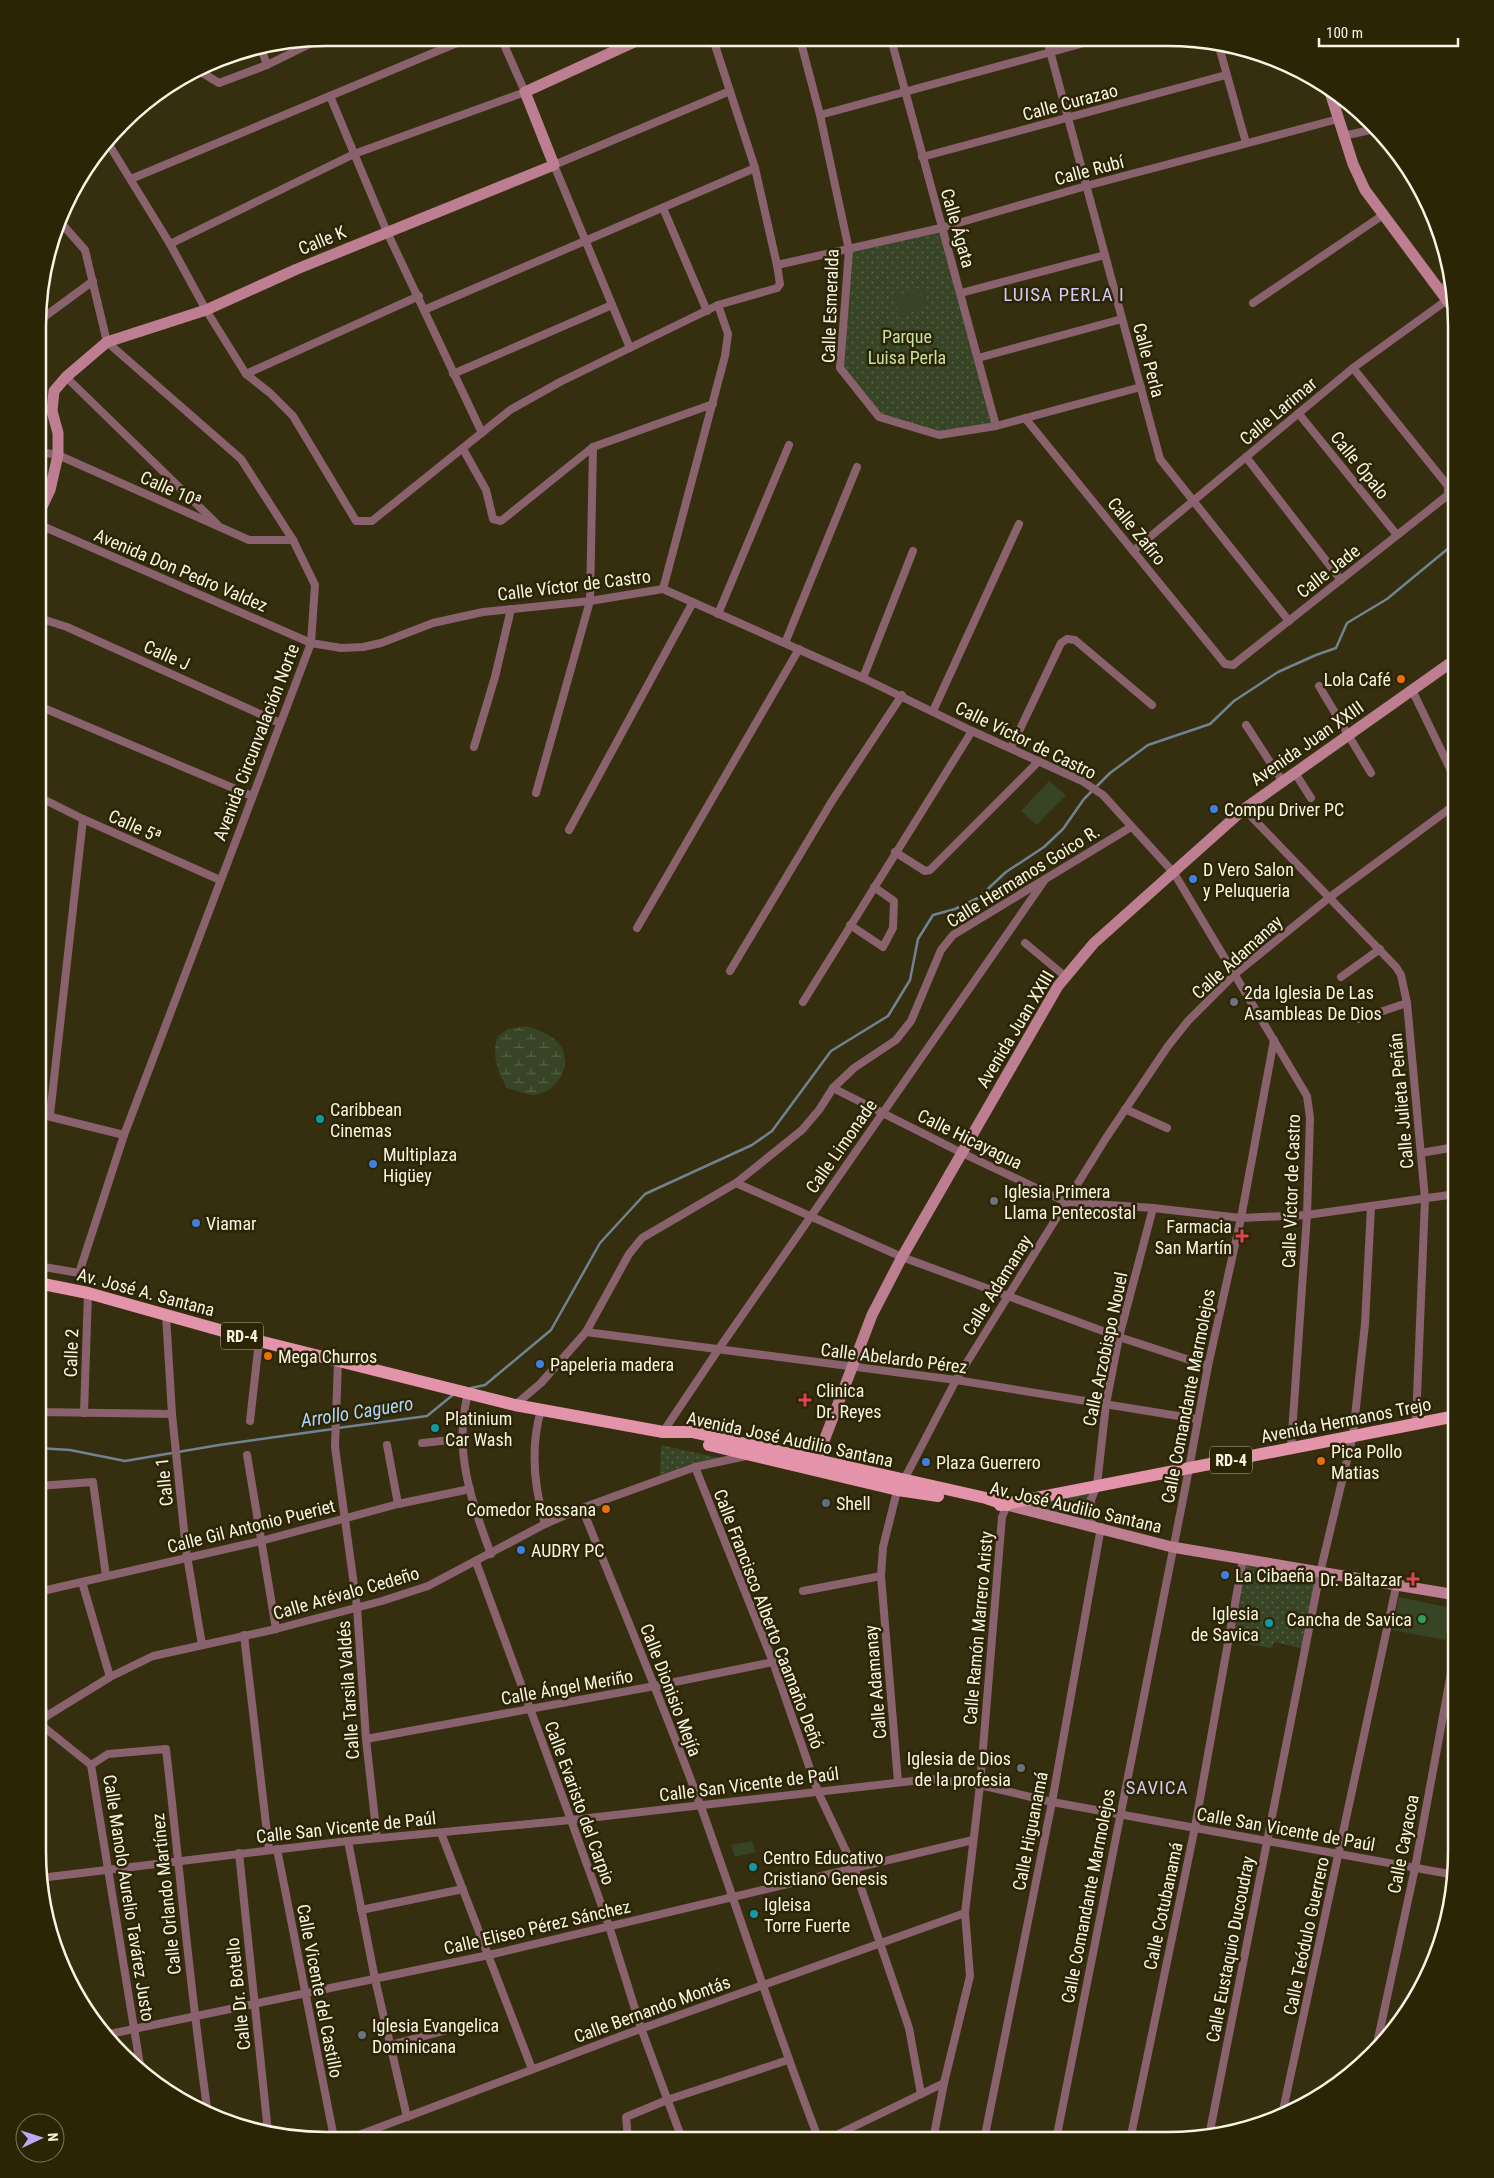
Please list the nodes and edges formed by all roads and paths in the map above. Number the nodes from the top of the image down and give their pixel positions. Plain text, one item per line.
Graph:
1 (450, 46) edge
2 (505, 46) edge
3 (626, 46) edge
4 (715, 46) edge
5 (802, 46) edge
6 (892, 46) edge
7 (1048, 46) edge
8 (1072, 46) edge
9 (302, 48) edge
10 (1050, 52) junction
11 (1220, 52) edge
12 (263, 54) edge
13 (267, 65) junction
14 (205, 74) edge
15 (1226, 75) junction
16 (730, 91) junction
17 (904, 91) junction
18 (525, 92) junction
19 (330, 96) junction
20 (1332, 100) edge
21 (820, 114) junction
22 (1068, 118) junction
23 (1338, 119) junction
24 (1368, 131) edge
25 (1343, 136) junction
26 (1246, 143) junction
27 (111, 148) edge
28 (354, 154) junction
29 (922, 157) junction
30 (554, 165) junction
31 (755, 168) junction
32 (131, 179) junction
33 (1086, 186) junction
34 (663, 208) junction
35 (1383, 215) junction
36 (64, 228) edge
37 (941, 228) junction
38 (388, 232) junction
39 (586, 241) junction
40 (170, 244) junction
41 (849, 250) junction
42 (1105, 255) junction
43 (777, 265) junction
44 (93, 281) junction
45 (1444, 287) edge
46 (1437, 289) junction
47 (961, 293) junction
48 (419, 296) junction
49 (1446, 300) joint
50 (1253, 303) dead end
51 (612, 305) junction
52 (718, 305) junction
53 (206, 310) junction
54 (424, 310) junction
55 (707, 311) junction
56 (47, 315) edge
57 (1122, 319) junction
58 (108, 342) junction
59 (630, 348) junction
60 (978, 358) junction
61 (1354, 368) junction
62 (246, 374) junction
63 (453, 374) junction
64 (66, 377) junction
65 (1141, 387) junction
66 (713, 404) junction
67 (1299, 414) junction
68 (1025, 418) junction
69 (996, 426) junction
70 (482, 433) junction
71 (789, 445) dead end
72 (593, 447) junction
73 (463, 449) junction
74 (46, 453) edge
75 (58, 455) junction
76 (1246, 457) junction
77 (857, 467) dead end
78 (46, 498) edge
79 (1192, 501) junction
80 (1019, 524) dead end
81 (221, 527) junction
82 (46, 528) edge
83 (1397, 535) junction
84 (293, 540) junction
85 (913, 551) dead end
86 (1133, 551) junction
87 (1341, 580) junction
88 (663, 589) junction
89 (590, 601) junction
90 (693, 602) junction
91 (511, 609) junction
92 (718, 614) junction
93 (46, 620) edge
94 (1289, 621) junction
95 (311, 643) junction
96 (785, 643) junction
97 (799, 649) junction
98 (1225, 664) joint
99 (1448, 665) edge
100 (863, 678) junction
101 (1318, 686) dead end
102 (1412, 690) junction
103 (902, 695) junction
104 (1152, 705) dead end
105 (46, 709) edge
106 (933, 711) junction
107 (280, 723) junction
108 (1246, 725) dead end
109 (972, 731) junction
110 (1349, 735) junction
111 (474, 748) dead end
112 (1011, 748) junction
113 (1039, 761) junction
114 (1448, 765) edge
115 (1295, 773) junction
116 (1371, 773) dead end
117 (1283, 782) junction
118 (536, 793) dead end
119 (252, 796) junction
120 (1311, 798) dead end
121 (46, 800) edge
122 (1244, 809) junction
123 (1448, 810) edge
124 (83, 819) junction
125 (1131, 828) junction
126 (569, 830) dead end
127 (895, 852) junction
128 (1174, 873) junction
129 (1047, 878) junction
130 (220, 880) junction
131 (874, 887) junction
132 (1330, 897) junction
133 (850, 925) junction
134 (637, 928) dead end
135 (1025, 943) dead end
136 (1380, 950) junction
137 (730, 971) dead end
138 (1235, 974) junction
139 (1066, 977) junction
140 (1341, 978) dead end
141 (802, 1002) dead end
142 (1407, 1003) junction
143 (1359, 1019) dead end
144 (1274, 1040) junction
145 (833, 1088) junction
146 (1125, 1109) junction
147 (883, 1113) junction
148 (46, 1115) edge
149 (50, 1115) junction
150 (1167, 1128) dead end
151 (124, 1135) junction
152 (1448, 1148) edge
153 (962, 1153) junction
154 (1421, 1153) junction
155 (736, 1183) junction
156 (1448, 1195) edge
157 (1425, 1199) junction
158 (1066, 1202) junction
159 (1371, 1206) junction
160 (1153, 1208) junction
161 (1307, 1215) junction
162 (810, 1216) junction
163 (1240, 1218) junction
164 (902, 1258) junction
165 (46, 1267) edge
166 (46, 1285) edge
167 (88, 1293) junction
168 (1008, 1297) junction
169 (166, 1315) junction
170 (586, 1332) junction
171 (1119, 1337) junction
172 (259, 1341) junction
173 (718, 1350) junction
174 (338, 1360) junction
175 (1208, 1366) junction
176 (851, 1368) junction
177 (956, 1380) junction
178 (447, 1388) joint
179 (466, 1393) junction
180 (1106, 1404) junction
181 (515, 1405) junction
182 (541, 1410) junction
183 (46, 1412) edge
184 (84, 1413) junction
185 (172, 1414) junction
186 (1448, 1417) edge
187 (1197, 1420) junction
188 (250, 1421) dead end
189 (1416, 1422) junction
190 (663, 1432) junction
191 (1353, 1435) junction
192 (461, 1439) junction
193 (422, 1444) dead end
194 (388, 1445) dead end
195 (1291, 1448) junction
196 (247, 1455) dead end
197 (749, 1455) junction
198 (814, 1466) junction
199 (695, 1467) junction
200 (1189, 1469) junction
201 (46, 1485) edge
202 (1097, 1485) junction
203 (902, 1486) junction
204 (470, 1489) junction
205 (398, 1504) junction
206 (1007, 1505) junction
207 (582, 1508) junction
208 (346, 1518) junction
209 (545, 1524) junction
210 (1097, 1527) junction
211 (261, 1541) junction
212 (1172, 1546) junction
213 (490, 1554) junction
214 (187, 1557) junction
215 (1243, 1560) junction
216 (476, 1562) junction
217 (1320, 1573) junction
218 (106, 1576) junction
219 (881, 1576) junction
220 (82, 1582) junction
221 (1396, 1587) junction
222 (46, 1590) edge
223 (803, 1591) dead end
224 (1448, 1594) edge
225 (357, 1607) junction
226 (276, 1629) junction
227 (244, 1635) junction
228 (202, 1645) junction
229 (773, 1662) junction
230 (110, 1677) junction
231 (655, 1686) junction
232 (1448, 1689) edge
233 (529, 1710) junction
234 (46, 1717) edge
235 (46, 1731) edge
236 (366, 1739) junction
237 (91, 1765) junction
238 (898, 1782) junction
239 (980, 1785) junction
240 (818, 1792) junction
241 (1052, 1802) junction
242 (700, 1805) junction
243 (1119, 1814) junction
244 (571, 1820) junction
245 (1195, 1827) junction
246 (441, 1833) junction
247 (377, 1838) junction
248 (348, 1840) junction
249 (973, 1840) junction
250 (1266, 1840) junction
251 (273, 1849) junction
252 (239, 1853) junction
253 (1338, 1854) junction
254 (179, 1861) junction
255 (109, 1868) junction
256 (1415, 1868) junction
257 (854, 1870) junction
258 (1447, 1874) edge
259 (48, 1877) edge
260 (463, 1889) junction
261 (733, 1897) junction
262 (361, 1910) junction
263 (965, 1913) junction
264 (608, 1926) junction
265 (880, 1942) junction
266 (489, 1954) junction
267 (375, 1979) junction
268 (762, 1984) junction
269 (306, 1992) junction
270 (253, 2004) junction
271 (194, 2016) junction
272 (455, 2028) dead end
273 (641, 2028) junction
274 (135, 2029) junction
275 (114, 2033) edge
276 (1379, 2035) edge
277 (390, 2045) junction
278 (139, 2060) edge
279 (788, 2060) junction
280 (532, 2069) junction
281 (944, 2083) junction
282 (921, 2094) junction
283 (668, 2100) junction
284 (207, 2105) edge
285 (1284, 2106) edge
286 (407, 2117) junction
287 (267, 2125) edge
288 (1211, 2128) edge
289 (333, 2132) edge
290 (373, 2132) edge
291 (627, 2132) edge
292 (679, 2132) edge
293 (816, 2132) edge
294 (843, 2132) edge
295 (935, 2132) edge
296 (986, 2132) edge
297 (1058, 2132) edge
298 (1132, 2132) edge

1 - 19 street
2 - 18 street
3 - 18 main road
4 - 16 street
5 - 21 street, Calle Esmeralda
6 - 17 street, Calle Ágata
7 - 10 street, Calle Perla
8 - 10 street
9 - 13 street
10 - 17 street
10 - 22 street, Calle Perla
11 - 15 street
12 - 13 street
13 - 14 street
15 - 22 street, Calle Curazao
15 - 26 street
16 - 30 street, Calle K
16 - 31 street
17 - 21 street
17 - 29 street, Calle Ágata
18 - 28 street
18 - 30 main road
19 - 28 street
19 - 32 street
20 - 23 main road
21 - 41 street, Calle Esmeralda
22 - 29 street, Calle Curazao
22 - 33 street, Calle Perla
23 - 25 main road
23 - 26 street, Calle Rubí
24 - 25 street
25 - 35 main road
26 - 33 street, Calle Rubí
27 - 32 street
28 - 38 street
28 - 40 street
29 - 37 street, Calle Ágata
30 - 38 main road, Calle K
30 - 39 street
31 - 34 street
31 - 43 street
32 - 40 street
33 - 37 street, Calle Rubí
33 - 42 street, Calle Perla
34 - 39 street
34 - 55 street
35 - 46 main road
35 - 50 street
36 - 44 street
37 - 41 street, Calle Rubí
37 - 47 street, Calle Ágata
38 - 48 street
38 - 53 main road, Calle K
39 - 51 street
39 - 54 street
40 - 53 street
41 - 43 street, Calle Rubí
41 - 69 street, Calle Esmeralda
42 - 47 street
42 - 57 street, Calle Perla
43 - 52 street
44 - 56 street
44 - 58 street
45 - 46 street
46 - 49 main road
47 - 60 street, Calle Ágata
48 - 54 street
48 - 62 street
49 - 61 street, Calle Larimar
51 - 59 street
51 - 63 street
52 - 55 street
52 - 66 street
53 - 58 main road, Calle K
53 - 62 street
54 - 63 street
55 - 59 street
57 - 60 street
57 - 65 street, Calle Perla
58 - 64 main road, Calle K
58 - 84 street, Avenida Circunvalación Norte
59 - 70 street
60 - 69 street, Calle Ágata
61 - 67 street, Calle Larimar
61 - 83 street, Calle Jade
62 - 73 street
63 - 70 street
64 - 75 main road, Calle K
64 - 81 street
65 - 68 street, Calle Esmeralda
65 - 79 street, Calle Perla
66 - 72 street
66 - 88 street
67 - 76 street, Calle Larimar
67 - 83 street, Calle Ópalo
68 - 69 street, Calle Esmeralda
68 - 86 street, Calle Zafiro
70 - 73 street
71 - 92 street
72 - 73 street
72 - 89 street
74 - 75 street, Calle 10ª
75 - 78 main road, Calle K
75 - 81 street, Calle 10ª
76 - 79 street, Calle Larimar
76 - 87 street
77 - 96 street
79 - 86 street, Calle Larimar
79 - 94 street, Calle Perla
80 - 106 street
81 - 84 street, Calle 10ª
82 - 95 street, Avenida Don Pedro Valdez
83 - 87 street, Calle Jade
84 - 95 street, Avenida Circunvalación Norte
85 - 100 street
86 - 98 street, Calle Zafiro
87 - 94 street, Calle Jade
88 - 89 street, Calle Víctor de Castro
88 - 90 street, Calle Víctor de Castro
89 - 91 street, Calle Víctor de Castro
89 - 118 street
90 - 92 street, Calle Víctor de Castro
90 - 126 street
91 - 95 street, Calle Víctor de Castro
91 - 111 street
92 - 96 street, Calle Víctor de Castro
93 - 107 street, Calle J
94 - 98 street, Calle Jade
95 - 107 street, Avenida Circunvalación Norte
96 - 97 street, Calle Víctor de Castro
97 - 100 street, Calle Víctor de Castro
97 - 134 street
99 - 102 main road, Avenida Juan XXIII
100 - 103 street, Calle Víctor de Castro
101 - 110 street
102 - 110 main road, Avenida Juan XXIII
102 - 114 street
103 - 106 street, Calle Víctor de Castro
103 - 137 street
104 - 112 street
105 - 119 street
106 - 109 street, Calle Víctor de Castro
107 - 119 street, Avenida Circunvalación Norte
108 - 117 street
109 - 112 street, Calle Víctor de Castro
109 - 127 street
110 - 115 main road, Avenida Juan XXIII
110 - 116 street
112 - 113 street, Calle Víctor de Castro
113 - 125 street, Calle Víctor de Castro
113 - 127 street
115 - 117 main road, Avenida Juan XXIII
115 - 120 street
117 - 122 main road, Avenida Juan XXIII
119 - 130 street, Avenida Circunvalación Norte
121 - 124 street, Calle 5ª
122 - 128 main road, Avenida Juan XXIII
122 - 132 street, Calle Julieta Peñán
123 - 132 street, Calle Adamanay
124 - 130 street, Calle 5ª
124 - 149 street
125 - 128 street, Calle Víctor de Castro
125 - 129 street, Calle Hermanos Goico R.
127 - 131 street
128 - 138 street, Calle Víctor de Castro
128 - 139 main road, Avenida Juan XXIII
129 - 145 street, Calle Hermanos Goico R.
129 - 147 street, Calle Limonade
130 - 151 street, Avenida Circunvalación Norte
131 - 133 street
131 - 133 street
132 - 136 street, Calle Julieta Peñán
132 - 138 street, Calle Adamanay
133 - 141 street
135 - 139 street
136 - 140 street
136 - 142 street, Calle Julieta Peñán
138 - 144 street, Calle Víctor de Castro
138 - 146 street, Calle Adamanay
139 - 153 main road, Avenida Juan XXIII
142 - 143 street
142 - 154 street, Calle Julieta Peñán
144 - 161 street, Calle Víctor de Castro
144 - 163 street, Calle Comandante Marmolejos
145 - 147 street, Calle Hicayagua
145 - 155 street, Calle Hermanos Goico R.
146 - 150 street
146 - 158 street, Calle Adamanay
147 - 153 street, Calle Hicayagua
147 - 162 street, Calle Limonade
148 - 149 street
149 - 151 street
151 - 165 street, Avenida Circunvalación Norte
152 - 154 street
153 - 158 street, Calle Hicayagua
153 - 164 main road, Avenida Juan XXIII
154 - 157 street, Calle Julieta Peñán
155 - 162 street
155 - 170 street, Calle Hermanos Goico R.
156 - 157 street, Calle Hicayagua
157 - 159 street, Calle Hicayagua
157 - 189 street, Calle Julieta Peñán
158 - 160 street, Calle Hicayagua
158 - 168 street, Calle Adamanay
159 - 161 street, Calle Hicayagua
159 - 191 street, Calle Eustaquio Ducoudray
160 - 163 street, Calle Hicayagua
160 - 171 street, Calle Arzobispo Nouel
161 - 163 street, Calle Hicayagua
161 - 195 street, Calle Víctor de Castro
162 - 164 street
162 - 173 street, Calle Limonade
163 - 175 street, Calle Comandante Marmolejos
164 - 168 street
164 - 176 main road, Avenida Juan XXIII
166 - 167 main road, Av. José A. Santana / RD-4
167 - 169 main road, Av. José A. Santana / RD-4
167 - 184 street, Calle 2
168 - 171 street
168 - 177 street, Calle Adamanay
169 - 172 main road, Av. José A. Santana / RD-4
169 - 185 street, Calle 1
170 - 173 street, Calle Abelardo Pérez
170 - 181 street, Calle Hermanos Goico R.
171 - 175 street
171 - 180 street, Calle Arzobispo Nouel
172 - 174 main road, Av. José A. Santana / RD-4
172 - 188 street
173 - 176 street, Calle Abelardo Pérez
173 - 190 street, Calle Limonade
174 - 178 main road, Av. José A. Santana / RD-4
174 - 208 street, Calle Tarsila Valdés
175 - 187 street, Calle Comandante Marmolejos
176 - 177 street, Calle Abelardo Pérez
176 - 198 main road, Avenida Juan XXIII
177 - 180 street, Calle Abelardo Pérez
177 - 203 street, Calle Adamanay
178 - 179 main road, Avenida José Audilio Santana / RD-4
179 - 181 main road, Avenida José Audilio Santana / RD-4
179 - 192 street
180 - 187 street, Calle Abelardo Pérez
180 - 202 street, Calle Arzobispo Nouel
181 - 182 main road, Avenida José Audilio Santana / RD-4
182 - 190 main road, Avenida José Audilio Santana / RD-4
182 - 209 street
183 - 184 street
184 - 185 street
185 - 214 street, Calle 1
186 - 189 main road, Avenida Hermanos Trejo / RD-4
187 - 200 street, Calle Comandante Marmolejos
189 - 191 main road, Avenida Hermanos Trejo / RD-4
190 - 197 main road, RD-4
190 - 198 main road, Avenida José Audilio Santana / RD-4
191 - 195 main road, Avenida Hermanos Trejo / RD-4
191 - 217 street, Calle Eustaquio Ducoudray
192 - 193 street
192 - 204 street
194 - 205 street
195 - 200 main road, Avenida Hermanos Trejo / RD-4
196 - 211 street
197 - 198 main road, RD-4
197 - 199 street, Calle Arévalo Cedeño
198 - 203 main road, Avenida José Audilio Santana / RD-4
199 - 207 street, Calle Arévalo Cedeño
199 - 229 street, Calle Francisco Alberto Caamaño Deñó
200 - 202 main road, Avenida Hermanos Trejo / RD-4
200 - 212 street, Calle Comandante Marmolejos
201 - 218 street
202 - 206 main road, Avenida Hermanos Trejo / RD-4
202 - 210 street, Calle Arzobispo Nouel
203 - 206 main road, Avenida José Audilio Santana / RD-4
203 - 219 street, Calle Adamanay
204 - 205 street, Calle Gil Antonio Pueriet
204 - 213 street
205 - 208 street, Calle Gil Antonio Pueriet
206 - 210 main road, Av. José Audilio Santana
206 - 239 street, Calle Ramón Marrero Aristy
207 - 209 street, Calle Arévalo Cedeño
207 - 231 street, Calle Dionisio Mejía
208 - 211 street, Calle Gil Antonio Pueriet
208 - 225 street, Calle Tarsila Valdés
209 - 213 street, Calle Arévalo Cedeño
210 - 212 main road, Av. José Audilio Santana
210 - 241 street, Calle Higuanamá
211 - 214 street, Calle Gil Antonio Pueriet
211 - 226 street
212 - 215 main road, Av. José Audilio Santana
212 - 243 street, Calle Comandante Marmolejos
213 - 216 street, Calle Arévalo Cedeño
214 - 218 street, Calle Gil Antonio Pueriet
214 - 228 street, Calle 1
215 - 217 main road, Av. José Audilio Santana
215 - 245 street, Calle Cotubanamá
216 - 225 street, Calle Arévalo Cedeño
216 - 233 street, Calle Evaristo del Carpio
217 - 221 main road, Av. José Audilio Santana
217 - 250 street, Calle Eustaquio Ducoudray
218 - 220 street, Calle Gil Antonio Pueriet
219 - 223 street
219 - 238 street, Calle Adamanay
220 - 222 street, Calle Gil Antonio Pueriet
220 - 230 street
221 - 224 main road, Av. José Audilio Santana
221 - 253 street, Calle Teódulo Guerrero
225 - 226 street, Calle Arévalo Cedeño
225 - 236 street, Calle Tarsila Valdés
226 - 227 street, Calle Arévalo Cedeño
227 - 228 street, Calle Arévalo Cedeño
227 - 251 street, Calle Vicente del Castillo
228 - 230 street, Calle Arévalo Cedeño
229 - 231 street, Calle Ángel Meriño
229 - 240 street, Calle Francisco Alberto Caamaño Deñó
230 - 234 street, Calle Arévalo Cedeño
231 - 233 street, Calle Ángel Meriño
231 - 242 street, Calle Dionisio Mejía
232 - 256 street, Calle Cayacoa
233 - 236 street, Calle Ángel Meriño
233 - 244 street, Calle Evaristo del Carpio
235 - 237 street, Calle Manolo Aurelio Tavárez Justo
236 - 247 street, Calle Tarsila Valdés
237 - 254 street, Calle Orlando Martínez
237 - 255 street, Calle Manolo Aurelio Tavárez Justo
238 - 239 street, Calle San Vicente de Paúl
238 - 240 street, Calle San Vicente de Paúl
239 - 241 street, Calle San Vicente de Paúl
239 - 249 street, Calle Ramón Marrero Aristy
240 - 242 street, Calle San Vicente de Paúl
240 - 257 street, Calle Francisco Alberto Caamaño Deñó
241 - 243 street, Calle San Vicente de Paúl
241 - 296 street, Calle Higuanamá
242 - 244 street, Calle San Vicente de Paúl
242 - 261 street, Calle Dionisio Mejía
243 - 245 street, Calle San Vicente de Paúl
243 - 297 street, Calle Comandante Marmolejos
244 - 246 street, Calle San Vicente de Paúl
244 - 264 street, Calle Evaristo del Carpio
245 - 250 street, Calle San Vicente de Paúl
245 - 298 street, Calle Cotubanamá
246 - 247 street, Calle San Vicente de Paúl
246 - 260 street
247 - 248 street, Calle San Vicente de Paúl
248 - 251 street, Calle San Vicente de Paúl
248 - 262 street
249 - 257 street, Calle Eliseo Pérez Sánchez
249 - 263 street, Calle Ramón Marrero Aristy
250 - 253 street, Calle San Vicente de Paúl
250 - 288 street, Calle Eustaquio Ducoudray
251 - 252 street, Calle San Vicente de Paúl
251 - 269 street, Calle Vicente del Castillo
252 - 254 street, Calle San Vicente de Paúl
252 - 270 street, Calle Dr. Botello
253 - 256 street, Calle San Vicente de Paúl
253 - 285 street, Calle Teódulo Guerrero
254 - 255 street, Calle San Vicente de Paúl
254 - 271 street, Calle Orlando Martínez
255 - 259 street, Calle San Vicente de Paúl
255 - 274 street, Calle Manolo Aurelio Tavárez Justo
256 - 258 street, Calle San Vicente de Paúl
256 - 276 street, Calle Cayacoa
257 - 261 street, Calle Eliseo Pérez Sánchez
257 - 265 street, Calle Francisco Alberto Caamaño Deñó
260 - 262 street
260 - 266 street
261 - 264 street, Calle Eliseo Pérez Sánchez
261 - 268 street, Calle Dionisio Mejía
262 - 267 street
263 - 265 street, Calle Bernando Montás
263 - 281 street, Calle Ramón Marrero Aristy
264 - 266 street, Calle Eliseo Pérez Sánchez
264 - 273 street, Calle Evaristo del Carpio
265 - 268 street, Calle Bernando Montás
265 - 282 street, Calle Francisco Alberto Caamaño Deñó
266 - 267 street, Calle Eliseo Pérez Sánchez
266 - 280 street
267 - 269 street, Calle Eliseo Pérez Sánchez
267 - 277 street
268 - 273 street, Calle Bernando Montás
268 - 279 street, Calle Dionisio Mejía
269 - 270 street, Calle Eliseo Pérez Sánchez
269 - 289 street, Calle Vicente del Castillo
270 - 271 street, Calle Eliseo Pérez Sánchez
270 - 287 street, Calle Dr. Botello
271 - 274 street, Calle Eliseo Pérez Sánchez
271 - 284 street, Calle Orlando Martínez
272 - 277 street
273 - 280 street, Calle Bernando Montás
273 - 283 street, Calle Evaristo del Carpio
274 - 275 street, Calle Eliseo Pérez Sánchez
274 - 278 street, Calle Manolo Aurelio Tavárez Justo
277 - 286 street
279 - 283 street
279 - 293 street, Calle Dionisio Mejía
280 - 286 street, Calle Bernando Montás
281 - 282 street
281 - 295 street, Calle Ramón Marrero Aristy
282 - 294 street
283 - 291 street
283 - 292 street, Calle Evaristo del Carpio
286 - 290 street, Calle Bernando Montás

